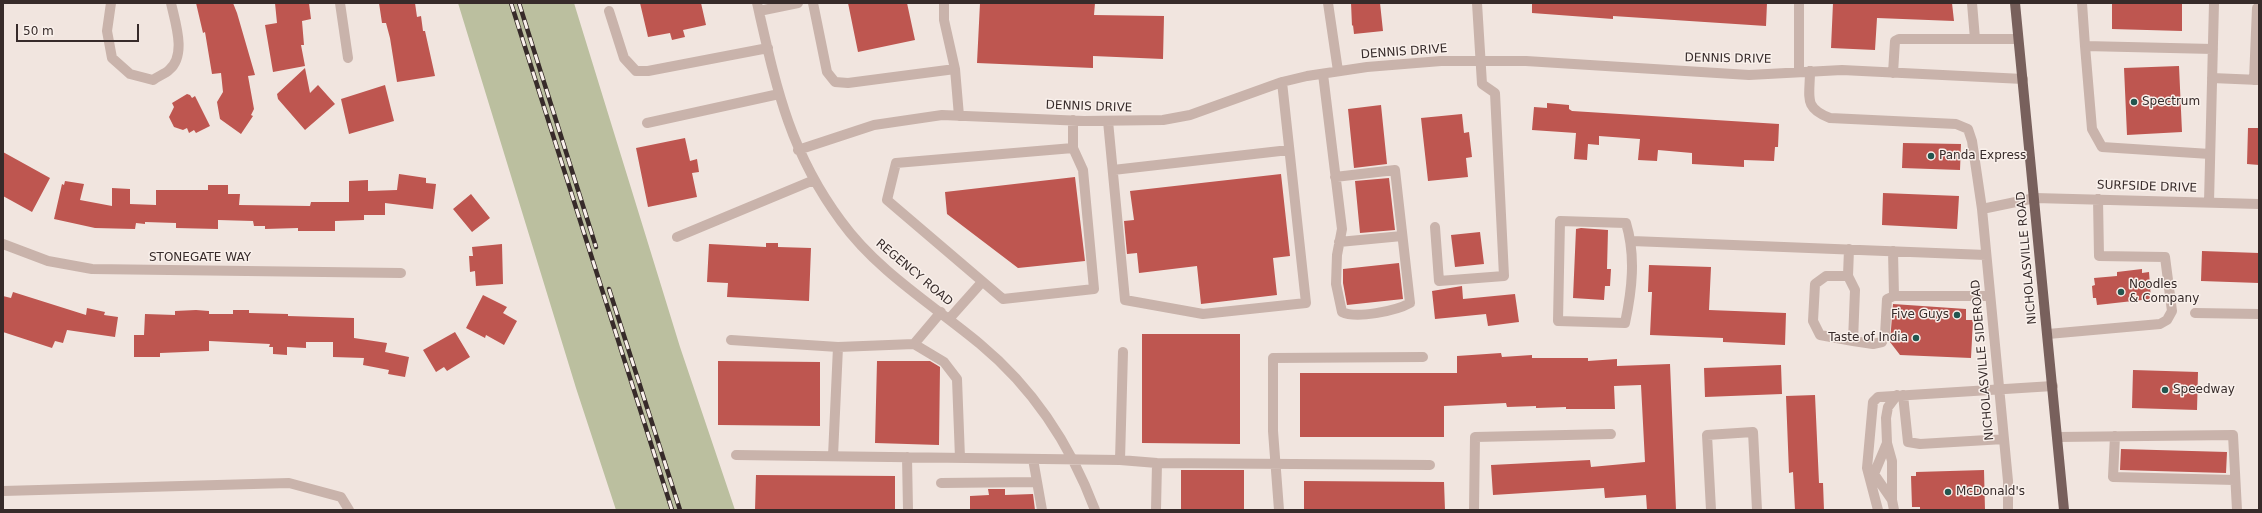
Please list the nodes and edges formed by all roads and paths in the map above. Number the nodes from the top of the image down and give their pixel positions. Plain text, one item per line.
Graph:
1 (111, 3) edge
2 (171, 3) edge
3 (340, 3) edge
4 (798, 3) edge
5 (813, 3) edge
6 (944, 3) edge
7 (1328, 3) edge
8 (1477, 3) edge
9 (1799, 3) edge
10 (1972, 3) edge
11 (2015, 3) edge
12 (2082, 3) edge
13 (2214, 3) edge
14 (758, 7) edge
15 (2259, 7) edge
16 (610, 11) dead end
17 (1975, 38) junction
18 (2018, 39) junction
19 (2085, 46) junction
20 (768, 48) junction
21 (2213, 49) junction
22 (348, 58) dead end
23 (1480, 60) junction
24 (955, 69) junction
25 (1338, 71) junction
26 (1810, 71) junction
27 (1799, 72) junction
28 (1892, 73) junction
29 (1323, 74) junction
30 (2212, 78) junction
31 (2023, 79) junction
32 (2256, 80) edge
33 (1282, 82) junction
34 (779, 94) junction
35 (959, 116) junction
36 (1073, 120) junction
37 (1108, 121) junction
38 (647, 123) dead end
39 (1073, 148) junction
40 (798, 150) junction
41 (1289, 150) junction
42 (2210, 154) junction
43 (1113, 170) junction
44 (1335, 177) junction
45 (814, 180) junction
46 (2035, 198) junction
47 (2098, 199) junction
48 (2209, 202) junction
49 (2259, 204) edge
50 (1982, 209) junction
51 (1435, 227) dead end
52 (1402, 236) junction
53 (677, 238) dead end
54 (1632, 241) junction
55 (1339, 242) junction
56 (3, 244) edge
57 (1849, 249) junction
58 (1893, 251) junction
59 (1986, 254) junction
60 (401, 273) dead end
61 (1848, 276) junction
62 (982, 282) junction
63 (1894, 296) junction
64 (1990, 296) junction
65 (2195, 313) dead end
66 (2259, 314) edge
67 (945, 316) junction
68 (2048, 334) junction
69 (731, 340) dead end
70 (1853, 341) junction
71 (914, 344) junction
72 (838, 347) junction
73 (1123, 352) dead end
74 (1423, 357) dead end
75 (2052, 386) junction
76 (1999, 391) junction
77 (1900, 395) junction
78 (1611, 434) dead end
79 (2115, 436) junction
80 (2058, 437) junction
81 (2004, 439) junction
82 (1887, 443) junction
83 (736, 455) dead end
84 (833, 456) junction
85 (907, 457) junction
86 (960, 458) junction
87 (1034, 459) junction
88 (1074, 460) junction
89 (1120, 460) junction
90 (1157, 463) junction
91 (1275, 463) junction
92 (1430, 465) dead end
93 (2235, 480) junction
94 (1037, 482) junction
95 (941, 483) dead end
96 (3, 491) edge
97 (1892, 500) junction
98 (349, 510) edge
99 (908, 510) edge
100 (1042, 510) edge
101 (1095, 510) edge
102 (1156, 510) edge
103 (1279, 510) edge
104 (1474, 510) edge
105 (1712, 510) edge
106 (1757, 510) edge
107 (1878, 510) edge
108 (1894, 510) edge
109 (2008, 510) edge
110 (2064, 510) edge
111 (2237, 510) edge

1 - 2 street
3 - 22 street
4 - 14 street
5 - 24 street
6 - 24 street
7 - 25 street
8 - 23 street
9 - 27 street
10 - 17 street
11 - 18 main road, NICHOLASVILLE ROAD
12 - 19 street
13 - 21 street
14 - 20 street, REGENCY ROAD
15 - 32 street
16 - 20 street
17 - 18 street
17 - 28 street
18 - 31 main road, NICHOLASVILLE ROAD
19 - 21 street
19 - 42 street
20 - 34 street, REGENCY ROAD
21 - 30 street
23 - 25 street, DENNIS DRIVE
23 - 27 street, DENNIS DRIVE
23 - 51 street
24 - 35 street
25 - 29 street, DENNIS DRIVE
26 - 27 street, DENNIS DRIVE
26 - 28 street, DENNIS DRIVE
26 - 50 street, NICHOLASVILLE SIDEROAD
28 - 31 street, DENNIS DRIVE
29 - 33 street, DENNIS DRIVE
29 - 44 street
30 - 32 street
30 - 42 street
31 - 46 main road, NICHOLASVILLE ROAD
33 - 37 street, DENNIS DRIVE
33 - 41 street
34 - 38 street
34 - 40 street, REGENCY ROAD
35 - 36 street, DENNIS DRIVE
35 - 40 street, DENNIS DRIVE
36 - 37 street, DENNIS DRIVE
36 - 39 street
37 - 43 street
39 - 62 street
39 - 62 street
40 - 45 street, REGENCY ROAD
41 - 43 street
41 - 43 street
42 - 48 street
44 - 52 street
44 - 55 street
45 - 53 street
45 - 67 street, REGENCY ROAD
46 - 47 street, SURFSIDE DRIVE
46 - 50 street, SURFSIDE DRIVE
46 - 68 main road, NICHOLASVILLE ROAD
47 - 48 street, SURFSIDE DRIVE
47 - 68 street
48 - 49 street, SURFSIDE DRIVE
50 - 59 street, NICHOLASVILLE SIDEROAD
52 - 55 street
52 - 55 street
54 - 54 street
54 - 57 street
56 - 60 street, STONEGATE WAY
57 - 58 street
57 - 61 street
58 - 59 street
58 - 63 street
59 - 64 street, NICHOLASVILLE SIDEROAD
61 - 70 street
61 - 70 street
62 - 67 street
63 - 64 street
63 - 70 street
64 - 76 street, NICHOLASVILLE SIDEROAD
65 - 66 street
67 - 71 street
67 - 88 street, REGENCY ROAD
68 - 75 main road, NICHOLASVILLE ROAD
69 - 72 street
71 - 72 street
71 - 86 street
72 - 84 street
73 - 89 street
74 - 91 street
75 - 76 street
75 - 80 main road, NICHOLASVILLE ROAD
76 - 77 street
76 - 81 street, NICHOLASVILLE SIDEROAD
77 - 81 street
77 - 82 street
77 - 107 street
78 - 104 street
79 - 80 street
79 - 93 street
79 - 93 street
80 - 110 main road, NICHOLASVILLE ROAD
81 - 109 street, NICHOLASVILLE SIDEROAD
82 - 97 street
82 - 97 street
83 - 84 street
84 - 85 street
85 - 86 street
85 - 99 street
86 - 87 street
87 - 88 street
87 - 94 street
88 - 89 street
88 - 101 street, REGENCY ROAD
89 - 90 street
90 - 91 street
90 - 102 street
91 - 92 street
91 - 103 street
93 - 111 street
94 - 95 street
94 - 100 street
96 - 98 street
97 - 108 street
105 - 106 street

